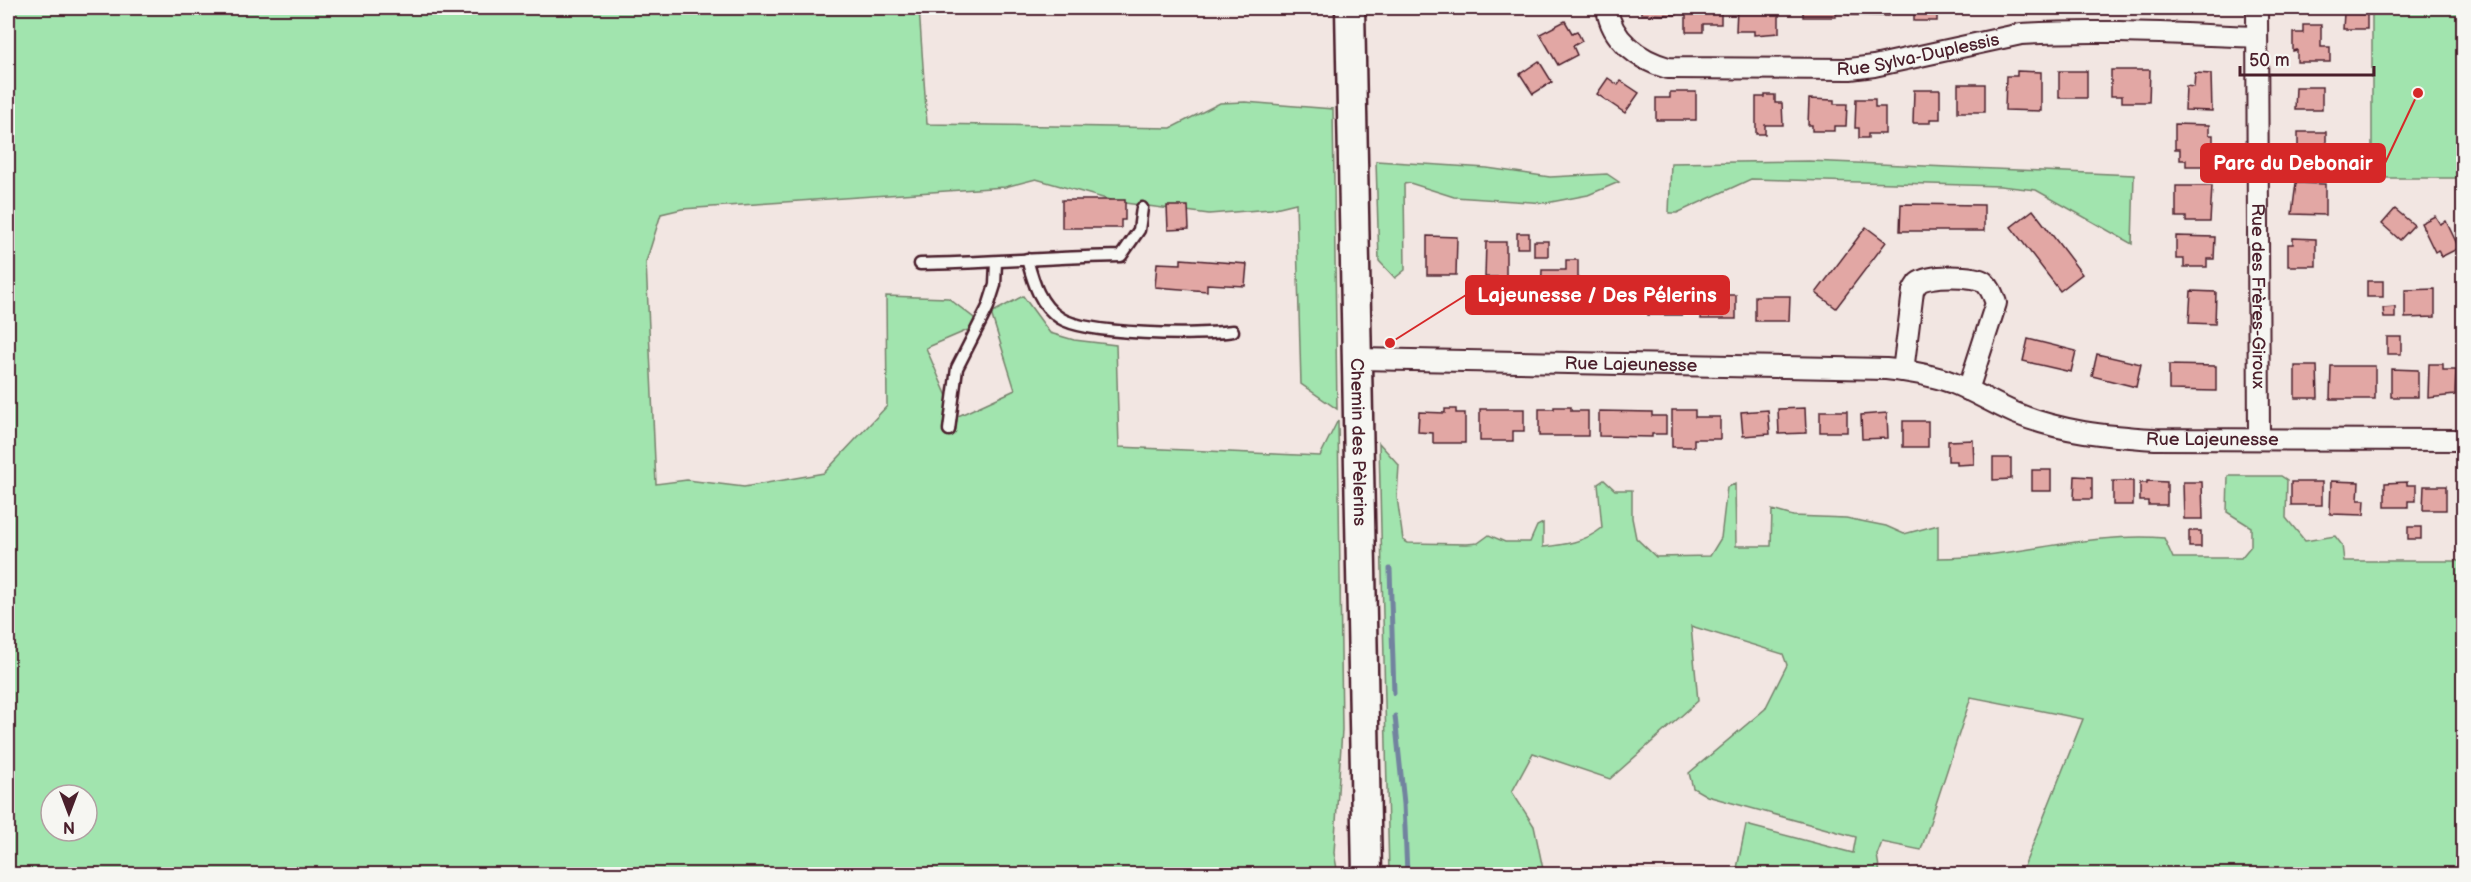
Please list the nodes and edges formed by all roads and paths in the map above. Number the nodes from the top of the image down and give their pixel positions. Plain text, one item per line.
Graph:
1 (1350, 8) edge
2 (1607, 8) edge
3 (2257, 8) edge
4 (2257, 36) junction
5 (1142, 208) dead end
6 (1027, 259) junction
7 (996, 262) junction
8 (920, 264) dead end
9 (1233, 331) dead end
10 (1358, 359) junction
11 (1903, 371) junction
12 (1968, 390) junction
13 (949, 430) dead end
14 (2259, 439) junction
15 (2463, 440) edge
16 (1367, 874) edge

1 - 10 street, Chemin des Pèlerins
2 - 4 street, Rue Sylva-Duplessis
3 - 4 street, Rue des Frères-Giroux
4 - 14 street, Rue des Frères-Giroux
5 - 6 lane
6 - 7 lane
6 - 9 lane
7 - 8 lane
7 - 13 lane
10 - 11 street, Rue Lajeunesse
10 - 16 street, Chemin des Pèlerins
11 - 12 street, Rue Lajeunesse
11 - 12 street
12 - 14 street, Rue Lajeunesse
14 - 15 street, Rue Lajeunesse

